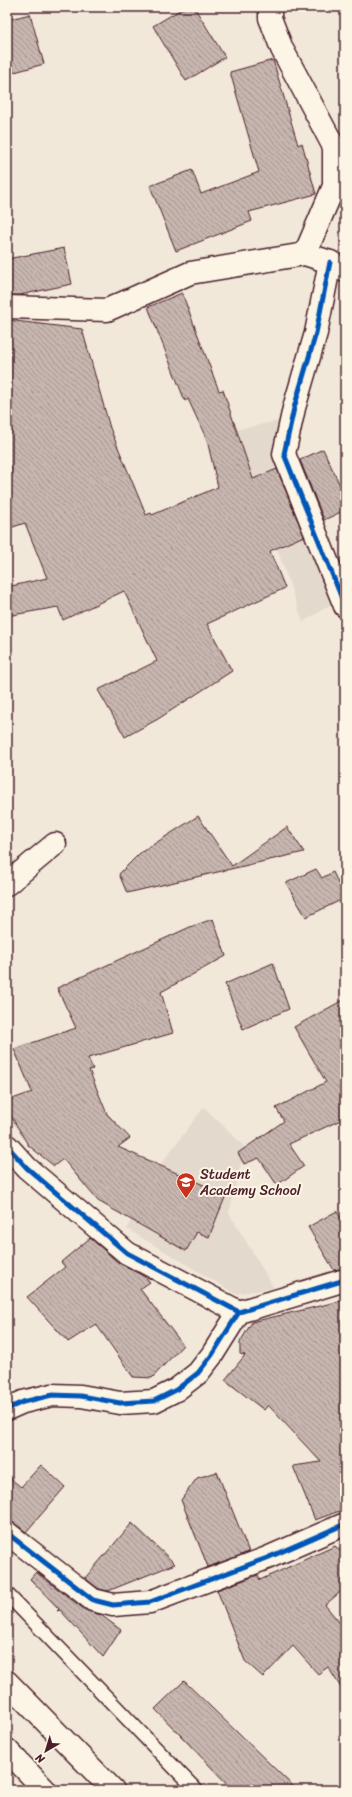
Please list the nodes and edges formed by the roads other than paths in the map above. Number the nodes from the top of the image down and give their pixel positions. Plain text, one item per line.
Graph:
1 (270, 7) edge
2 (305, 254) junction
3 (338, 266) edge
4 (7, 308) edge
5 (345, 606) edge
6 (55, 844) dead end
7 (7, 884) edge
8 (7, 1146) edge
9 (345, 1280) edge
10 (239, 1312) junction
11 (7, 1409) edge
12 (345, 1524) edge
13 (7, 1533) edge
14 (7, 1594) edge
15 (7, 1682) edge
16 (7, 1750) edge
17 (45, 1790) edge
18 (113, 1790) edge
19 (196, 1790) edge

1 - 2 main road
2 - 3 main road
2 - 4 main road
3 - 5 main road
6 - 7 main road
8 - 10 main road
9 - 10 main road
10 - 11 main road
12 - 13 main road
14 - 19 lane
15 - 18 main road
16 - 17 main road

